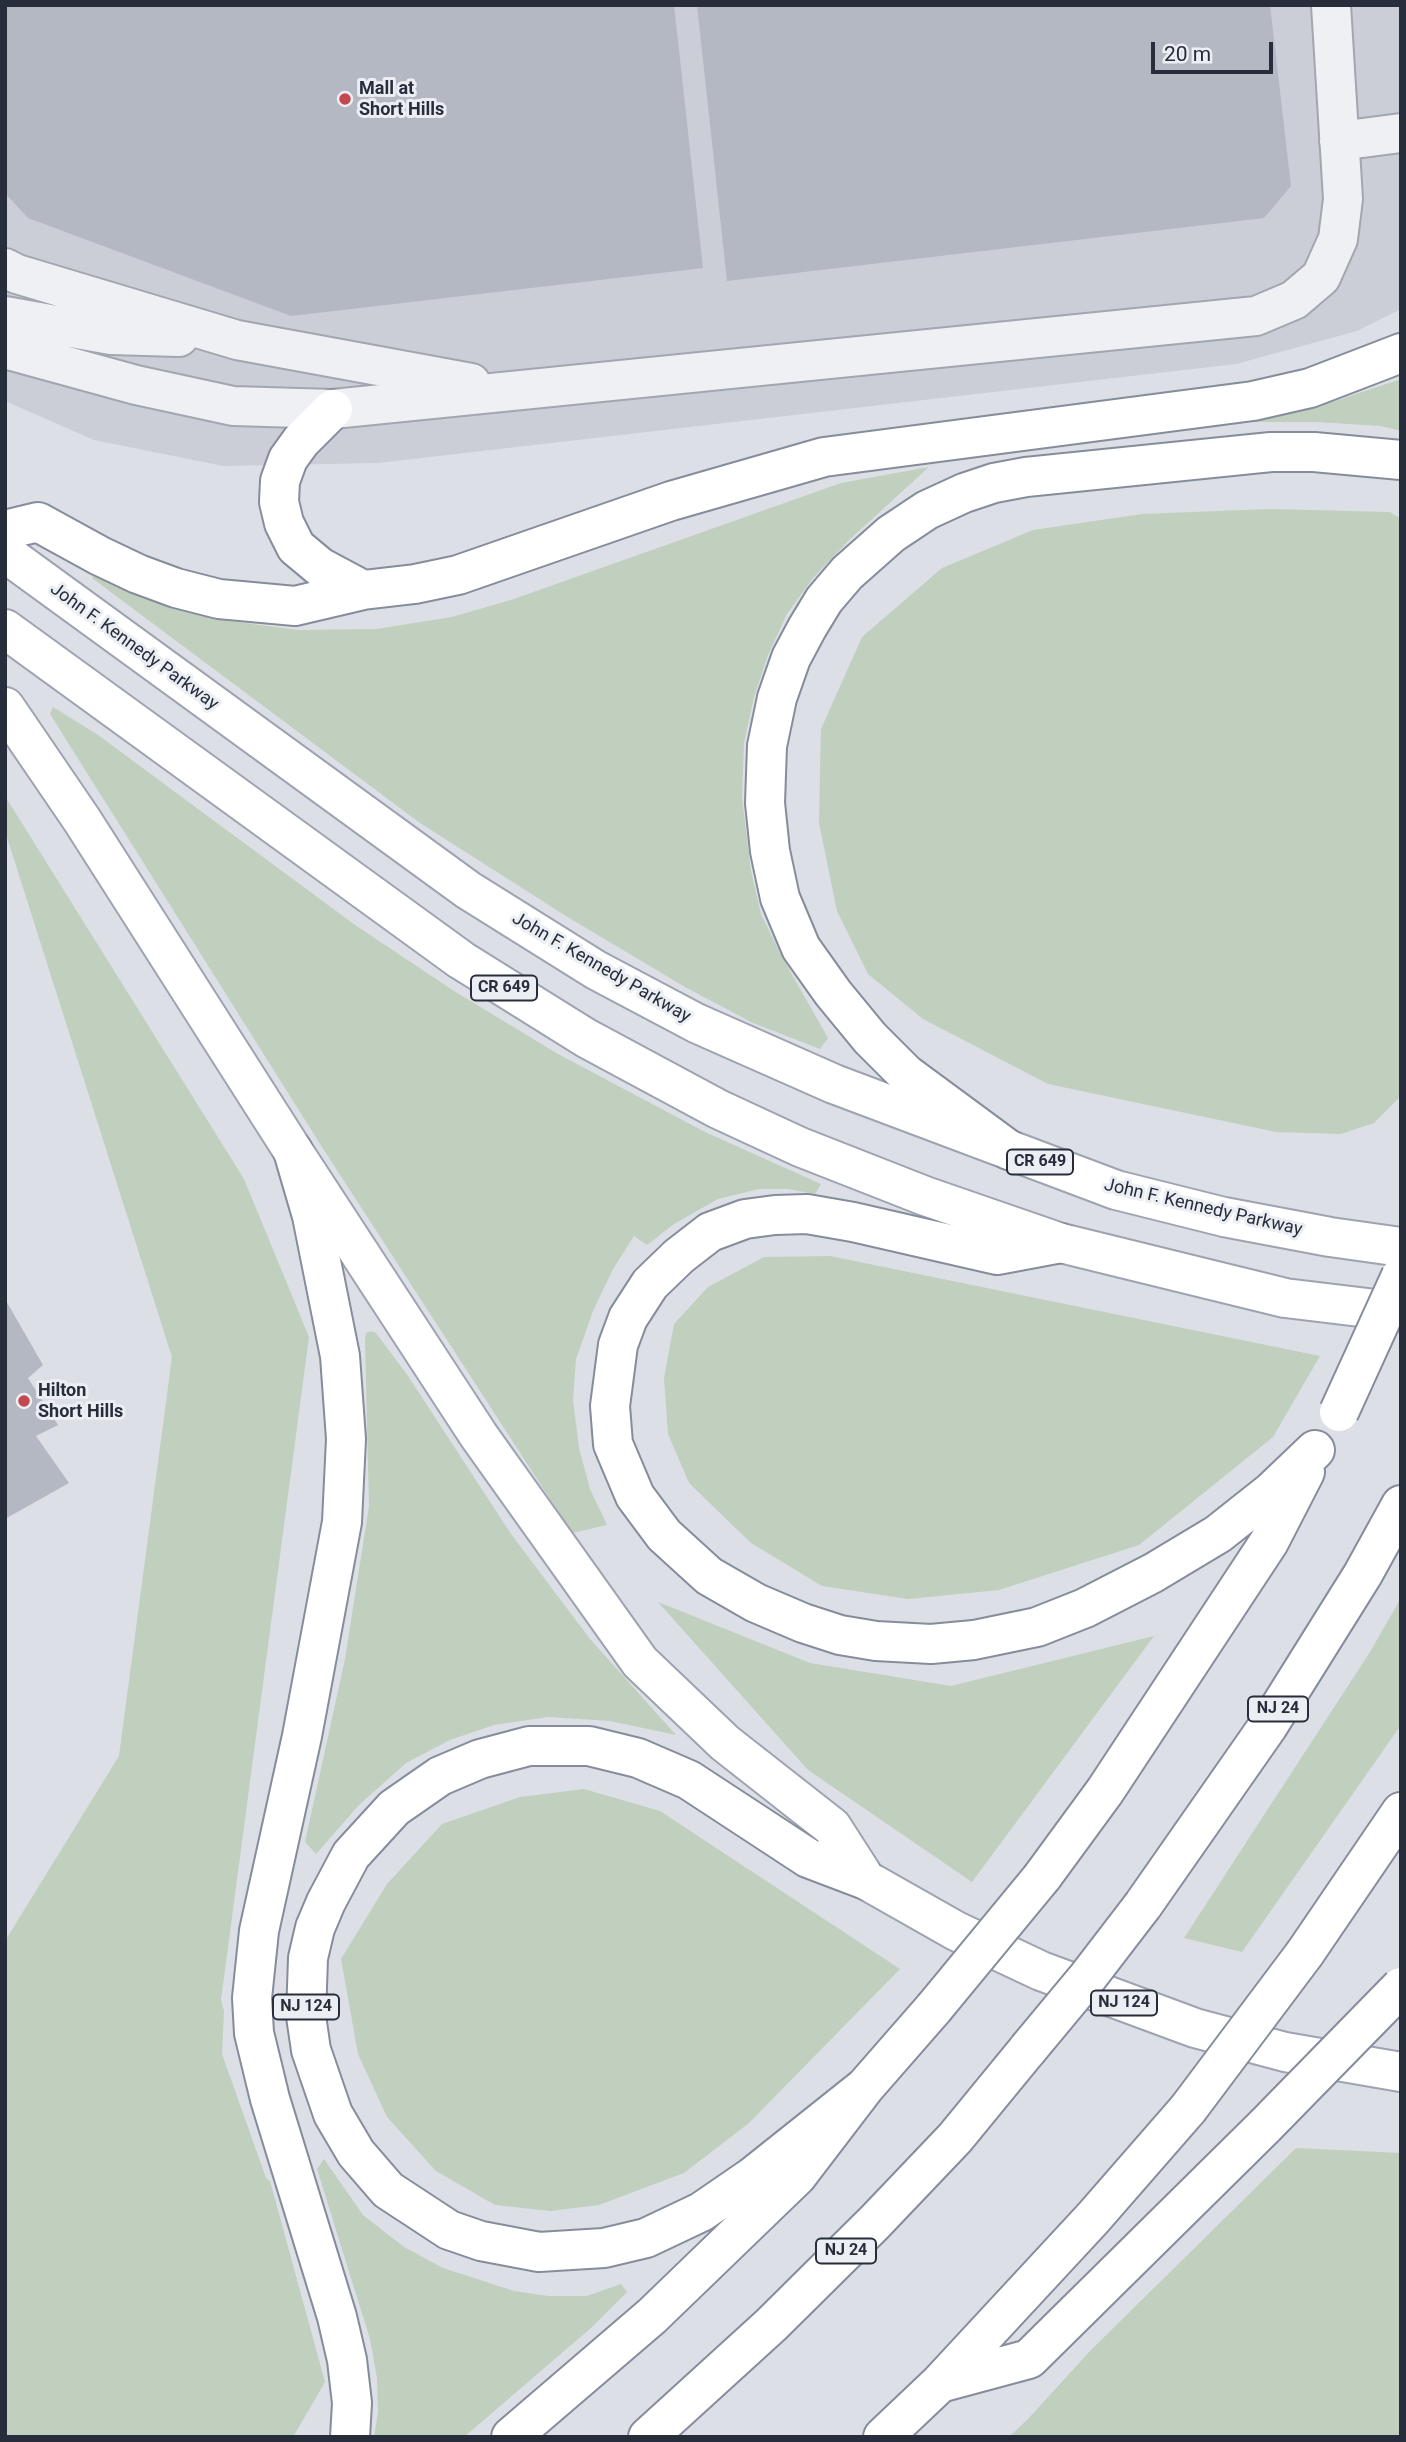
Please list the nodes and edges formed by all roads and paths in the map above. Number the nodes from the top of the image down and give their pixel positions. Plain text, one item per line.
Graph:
1 (1331, 5) edge
2 (1401, 133) edge
3 (1339, 141) junction
4 (5, 268) edge
5 (5, 316) edge
6 (237, 340) junction
7 (5, 349) edge
8 (1401, 353) edge
9 (518, 391) junction
10 (333, 409) junction
11 (1401, 460) edge
12 (5, 530) edge
13 (5, 553) edge
14 (363, 590) junction
15 (5, 629) edge
16 (5, 707) edge
17 (1009, 1150) junction
18 (293, 1151) junction
19 (1061, 1243) junction
20 (1401, 1247) edge
21 (1401, 1276) edge
22 (1401, 1312) edge
23 (1315, 1450) junction
24 (1401, 1505) edge
25 (1401, 1812) edge
26 (866, 1880) junction
27 (1401, 1987) edge
28 (1401, 2072) edge
29 (865, 2087) junction
30 (940, 2383) junction
31 (350, 2437) edge
32 (511, 2437) edge
33 (648, 2437) edge
34 (883, 2437) edge

1 - 3 lane
2 - 3 lane
3 - 9 lane
4 - 6 lane
5 - 6 lane
6 - 9 lane
7 - 10 lane
8 - 14 main road
9 - 10 lane
10 - 14 main road
11 - 17 main road
12 - 14 main road
13 - 17 main road, John F. Kennedy Parkway / CR 649
15 - 19 main road, CR 649
16 - 18 main road
17 - 20 main road, John F. Kennedy Parkway / CR 649
18 - 26 main road
18 - 31 main road
19 - 22 main road, CR 649
19 - 23 main road
21 - 23 main road, NJ 124, bridge
23 - 29 main road, NJ 124, bridge
24 - 33 main road, NJ 24, bridge
25 - 30 main road, bridge
26 - 28 main road, NJ 124
26 - 29 main road, NJ 124
27 - 30 main road, bridge
29 - 32 main road
30 - 34 main road

